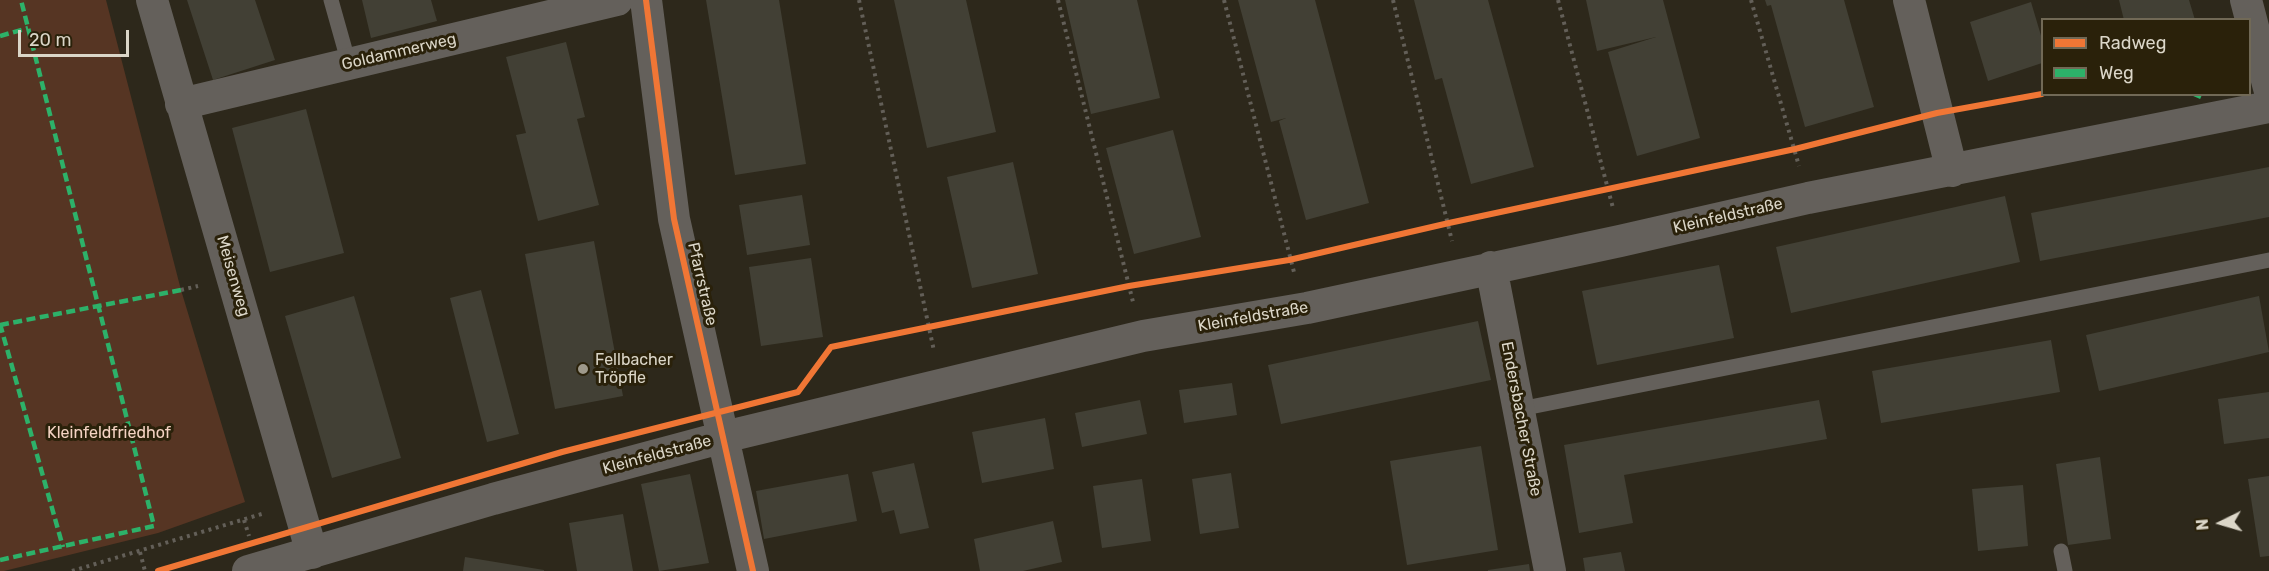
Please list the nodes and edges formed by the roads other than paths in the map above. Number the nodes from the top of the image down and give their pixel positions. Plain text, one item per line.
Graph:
1 (152, 0) edge
2 (331, 0) edge
3 (617, 0) edge
4 (646, 0) edge
5 (1909, 0) edge
6 (2246, 0) edge
7 (2251, 18) edge
8 (2251, 19) edge
9 (349, 64) junction
10 (2269, 88) edge
11 (181, 104) junction
12 (2269, 107) edge
13 (1952, 171) junction
14 (2269, 260) edge
15 (1491, 267) junction
16 (1520, 408) junction
17 (724, 437) junction
18 (2061, 551) dead end
19 (312, 553) junction
20 (249, 557) edge
21 (753, 571) edge
22 (1550, 571) edge
23 (2065, 571) edge

1 - 11 street, Meisenweg
2 - 9 lane
3 - 9 street, Goldammerweg
4 - 17 street, Pfarrstraße
5 - 13 street
6 - 7 street
8 - 10 street
9 - 11 street, Goldammerweg
11 - 19 street, Meisenweg
12 - 13 street, Kleinfeldstraße
13 - 15 street, Kleinfeldstraße
14 - 16 lane
15 - 16 street, Endersbacher Straße
15 - 17 street, Kleinfeldstraße
16 - 22 street, Endersbacher Straße
17 - 19 street, Kleinfeldstraße
17 - 21 street, Pfarrstraße
18 - 23 lane
19 - 20 street, Kleinfeldstraße

